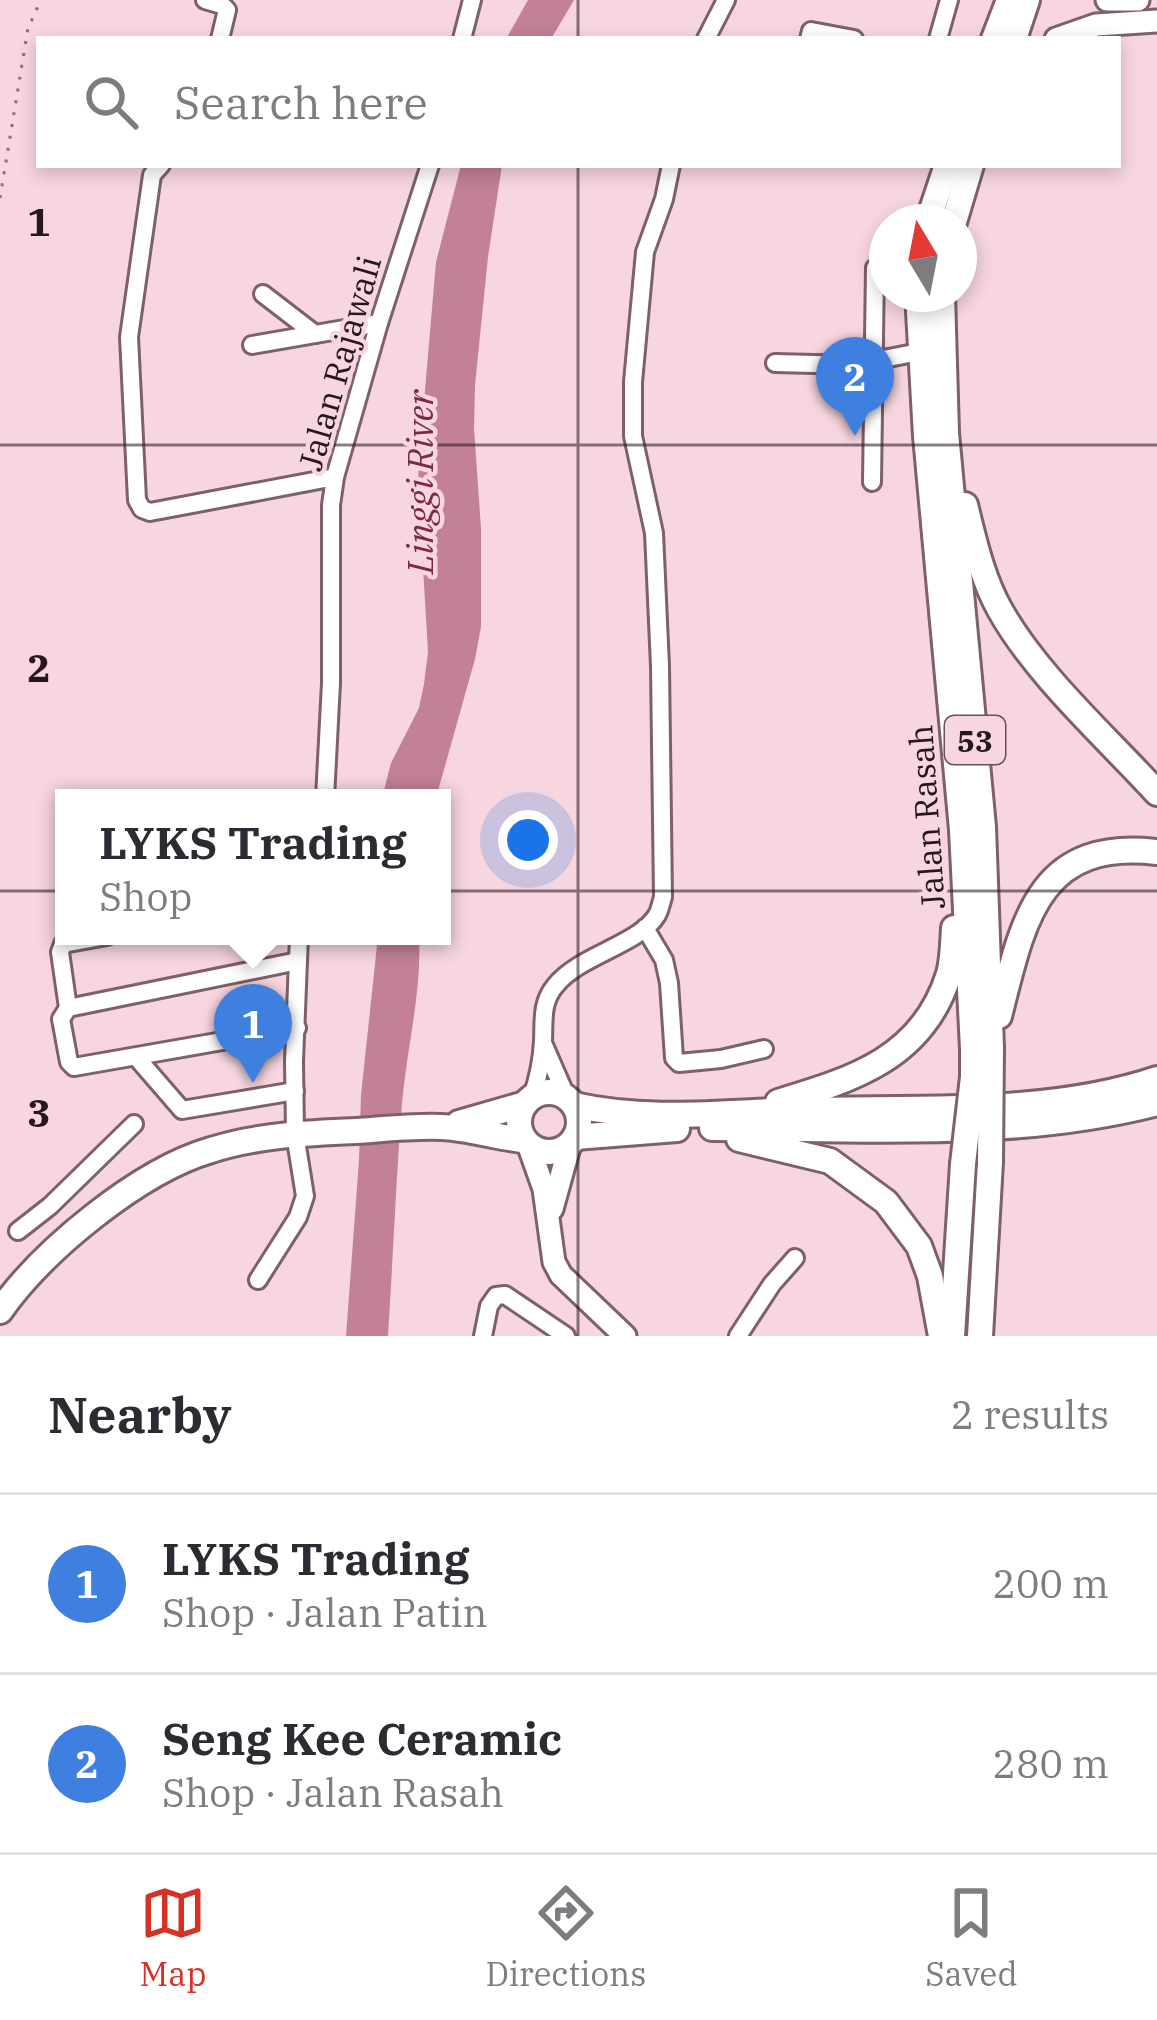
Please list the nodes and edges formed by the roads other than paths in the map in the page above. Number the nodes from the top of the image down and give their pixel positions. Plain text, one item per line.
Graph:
1 (205, 0) edge
2 (472, 0) edge
3 (726, 0) edge
4 (950, 0) edge
5 (1009, 0) edge
6 (1027, 0) edge
7 (1106, 0) edge
8 (1138, 0) edge
9 (1157, 20) edge
10 (940, 32) edge
11 (221, 36) edge
12 (463, 36) edge
13 (707, 36) edge
14 (810, 36) edge
15 (838, 36) edge
16 (995, 36) edge
17 (1015, 36) edge
18 (1065, 36) edge
19 (158, 168) edge
20 (429, 168) edge
21 (670, 168) edge
22 (970, 168) edge
23 (937, 171) edge
24 (931, 204) edge
25 (959, 204) edge
26 (263, 294) dead end
27 (875, 312) edge
28 (919, 312) edge
29 (943, 312) edge
30 (379, 323) junction
31 (315, 334) junction
32 (252, 345) dead end
33 (920, 352) junction
34 (875, 362) junction
35 (775, 363) dead end
36 (946, 433) junction
37 (335, 477) junction
38 (872, 482) dead end
39 (325, 789) edge
40 (1157, 793) edge
41 (962, 830) junction
42 (1157, 852) edge
43 (645, 928) junction
44 (64, 945) edge
45 (299, 945) edge
46 (298, 961) junction
47 (68, 1008) junction
48 (296, 1028) junction
49 (543, 1042) junction
50 (982, 1048) junction
51 (764, 1049) dead end
52 (137, 1058) junction
53 (1157, 1079) edge
54 (295, 1091) junction
55 (528, 1101) junction
56 (571, 1101) junction
57 (1157, 1103) edge
58 (747, 1111) junction
59 (134, 1124) dead end
60 (440, 1127) junction
61 (678, 1129) junction
62 (305, 1134) junction
63 (573, 1141) junction
64 (525, 1142) junction
65 (50, 1206) junction
66 (549, 1221) junction
67 (18, 1232) dead end
68 (72, 1234) junction
69 (795, 1258) dead end
70 (258, 1280) dead end
71 (10, 1288) edge
72 (0, 1310) edge
73 (483, 1336) edge
74 (566, 1336) edge
75 (626, 1336) edge
76 (738, 1336) edge
77 (941, 1336) edge
78 (952, 1336) edge
79 (980, 1336) edge

1 - 11 street
2 - 12 street
3 - 13 street
4 - 10 street
5 - 16 highway
6 - 17 highway
7 - 8 main road
9 - 18 main road
14 - 15 street
19 - 37 street
20 - 30 street, Jalan Rajawali
21 - 43 street
22 - 25 highway
23 - 24 highway
26 - 31 street
27 - 34 street
28 - 33 highway, Jalan Rasah / 53
29 - 36 highway, Jalan Rasah / 53
30 - 31 street
30 - 37 street, Jalan Rajawali
31 - 32 street
33 - 34 street
33 - 41 highway, Jalan Rasah / 53
34 - 35 street
34 - 38 street
36 - 40 highway
36 - 50 highway, Jalan Rasah / 53
37 - 39 street, Jalan Rajawali
41 - 50 highway, Jalan Rasah / 53
41 - 58 highway
42 - 50 highway
43 - 49 street
43 - 51 street
44 - 47 street
45 - 46 street
46 - 47 street
46 - 48 street
47 - 52 street
48 - 52 street
48 - 54 street
49 - 55 street
49 - 56 street
50 - 78 highway, Jalan Rasah / 53, bridge
50 - 79 highway, Jalan Rasah, bridge
52 - 54 street
53 - 58 highway
54 - 62 street
55 - 56 highway
55 - 60 highway
55 - 64 highway
56 - 58 highway
56 - 63 highway
57 - 61 highway
59 - 65 street
60 - 62 highway
60 - 64 highway
61 - 63 highway
61 - 77 highway
62 - 68 highway
62 - 70 street
63 - 64 highway
63 - 66 main road
64 - 66 main road
65 - 67 street
65 - 68 street
66 - 75 main road
68 - 71 highway
69 - 76 street
71 - 72 highway
73 - 74 street

